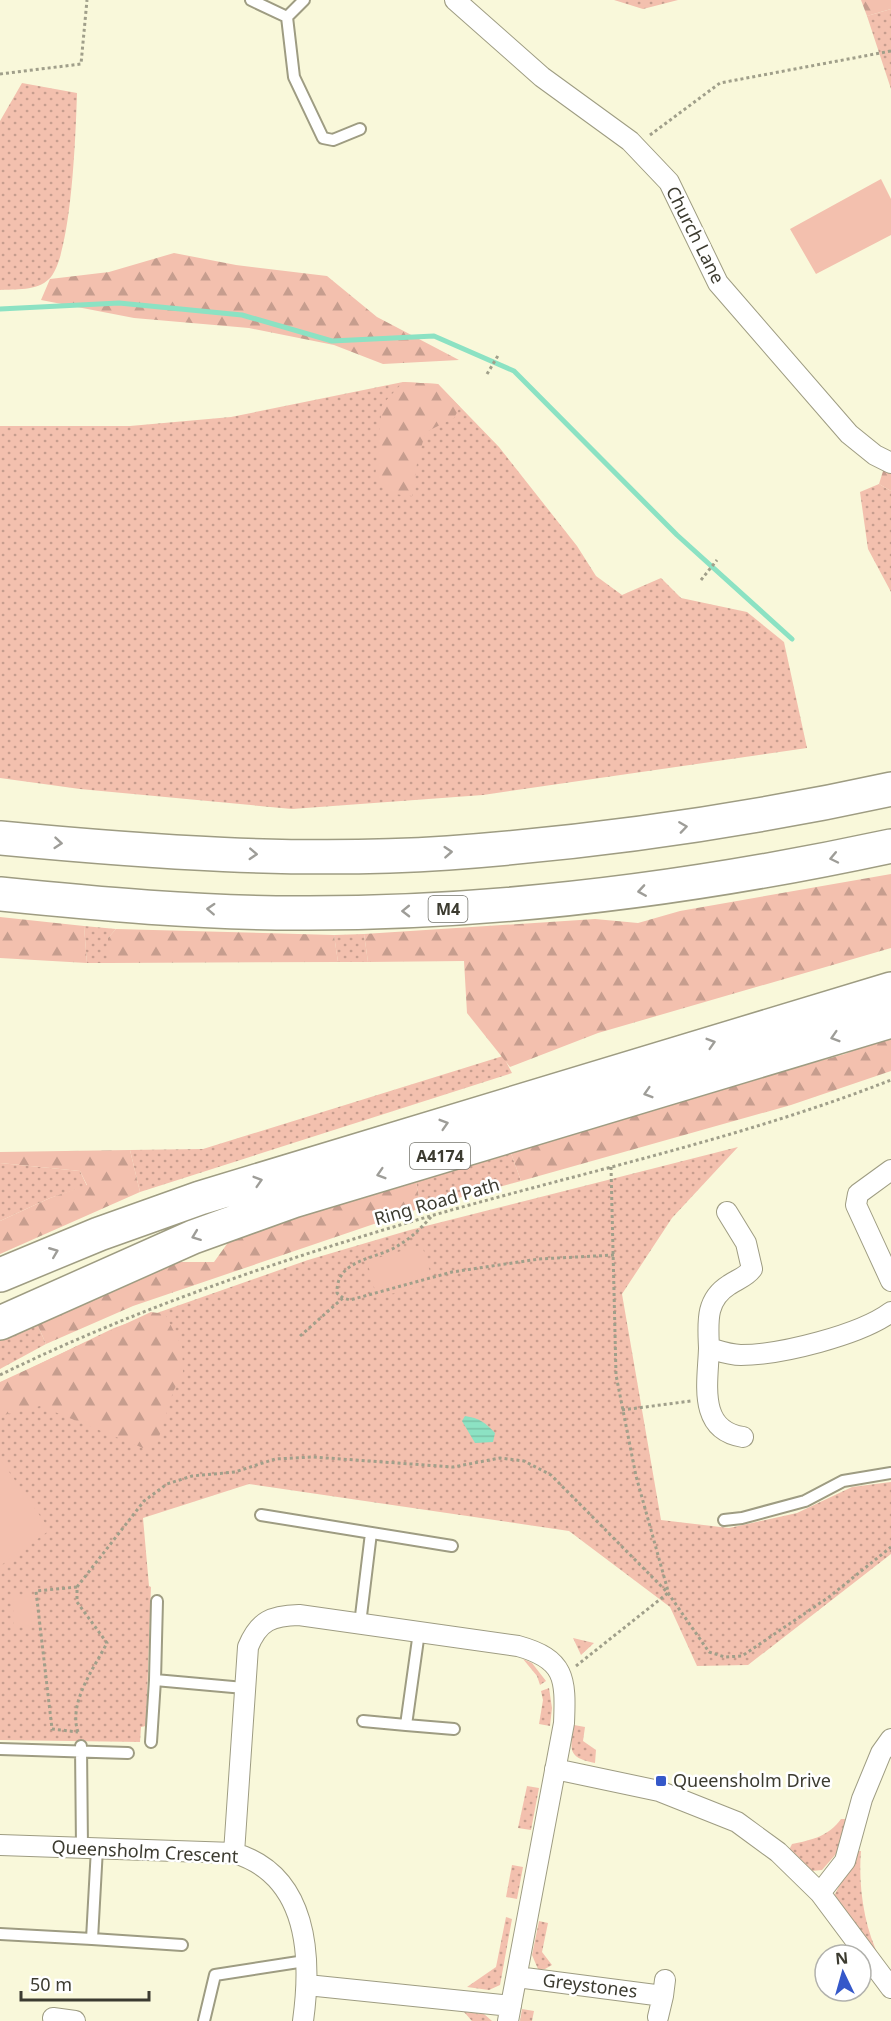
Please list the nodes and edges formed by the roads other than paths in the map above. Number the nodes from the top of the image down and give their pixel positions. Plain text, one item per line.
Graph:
1 (251, 0) edge
2 (304, 0) edge
3 (455, 0) edge
4 (287, 16) junction
5 (360, 129) dead end
6 (891, 463) edge
7 (891, 789) edge
8 (0, 838) edge
9 (891, 846) edge
10 (0, 894) edge
11 (891, 989) edge
12 (891, 1021) edge
13 (891, 1170) edge
14 (727, 1212) dead end
15 (0, 1275) edge
16 (891, 1281) edge
17 (891, 1312) edge
18 (0, 1323) edge
19 (709, 1348) junction
20 (743, 1437) dead end
21 (891, 1473) edge
22 (261, 1515) dead end
23 (724, 1520) dead end
24 (371, 1533) junction
25 (452, 1546) dead end
26 (157, 1601) dead end
27 (360, 1624) junction
28 (419, 1632) junction
29 (154, 1680) junction
30 (244, 1689) junction
31 (363, 1721) dead end
32 (406, 1725) junction
33 (454, 1729) dead end
34 (891, 1739) edge
35 (151, 1742) dead end
36 (0, 1749) edge
37 (81, 1749) junction
38 (128, 1753) dead end
39 (555, 1768) junction
40 (0, 1845) edge
41 (90, 1848) junction
42 (234, 1853) junction
43 (819, 1893) junction
44 (0, 1934) edge
45 (92, 1939) junction
46 (182, 1945) dead end
47 (305, 1961) junction
48 (517, 1977) junction
49 (307, 1985) junction
50 (891, 1988) edge
51 (510, 2013) edge
52 (658, 2017) dead end
53 (53, 2018) dead end
54 (75, 2021) edge
55 (204, 2021) edge
56 (303, 2021) edge

1 - 4 lane
2 - 4 lane
3 - 6 street, Church Lane
4 - 5 lane
8 -> 7 highway
9 -> 10 highway, M4
15 -> 11 highway, A4174
12 -> 18 highway, A4174
13 - 16 street
14 - 19 street
17 - 19 street
19 - 20 street
21 - 23 lane
22 - 24 lane
24 - 25 lane
24 - 27 lane
26 - 29 lane
27 - 28 street
27 - 30 street
28 - 32 lane
28 - 39 street
29 - 30 lane
29 - 35 lane
30 - 42 street
31 - 32 lane
32 - 33 lane
34 - 43 street
36 - 37 lane
37 - 38 lane
37 - 41 lane
39 - 43 street
39 - 48 street
40 - 41 street, Queensholm Crescent
41 - 42 street, Queensholm Crescent
41 - 45 lane
42 - 47 street, Queensholm Crescent
43 - 50 street
44 - 45 lane
45 - 46 lane
47 - 49 street, Queensholm Crescent
47 - 55 lane
48 - 51 street
48 - 52 street, Greystones
49 - 51 street
49 - 56 street, Queensholm Crescent
53 - 54 street

